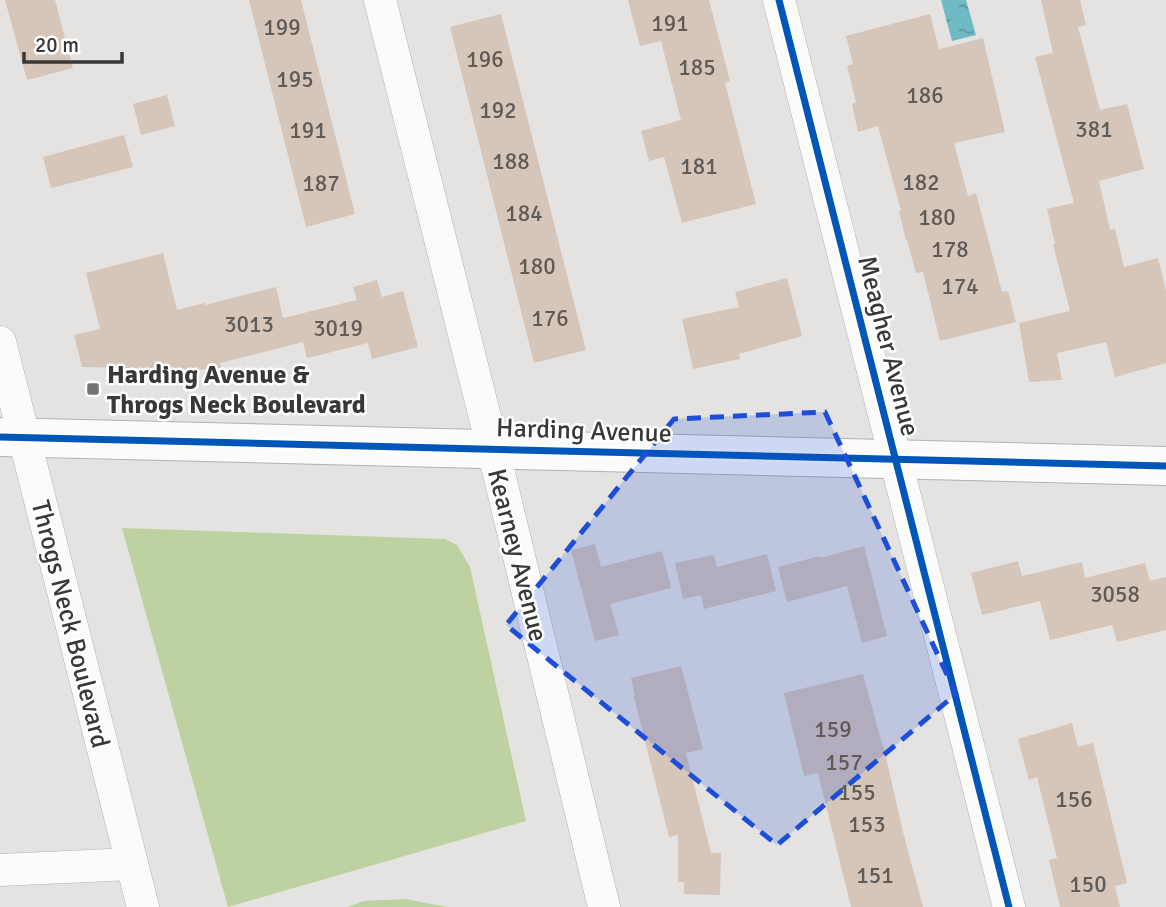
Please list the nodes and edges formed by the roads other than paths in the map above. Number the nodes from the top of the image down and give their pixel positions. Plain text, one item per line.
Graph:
1 (380, 0) edge
2 (779, 0) edge
3 (0, 342) edge
4 (12, 437) edge
5 (493, 449) junction
6 (896, 459) junction
7 (1166, 466) edge
8 (132, 864) junction
9 (0, 870) edge
10 (143, 907) edge
11 (604, 907) edge
12 (1009, 907) edge

1 - 5 street, Kearney Avenue
2 - 6 street, Meagher Avenue
3 - 4 street, Throgs Neck Boulevard
4 - 5 street, Harding Avenue
4 - 8 street, Throgs Neck Boulevard
5 - 6 street, Harding Avenue
5 - 11 street, Kearney Avenue
6 - 7 street, Harding Avenue
6 - 12 street, Meagher Avenue
8 - 9 street
8 - 10 street, Throgs Neck Boulevard

